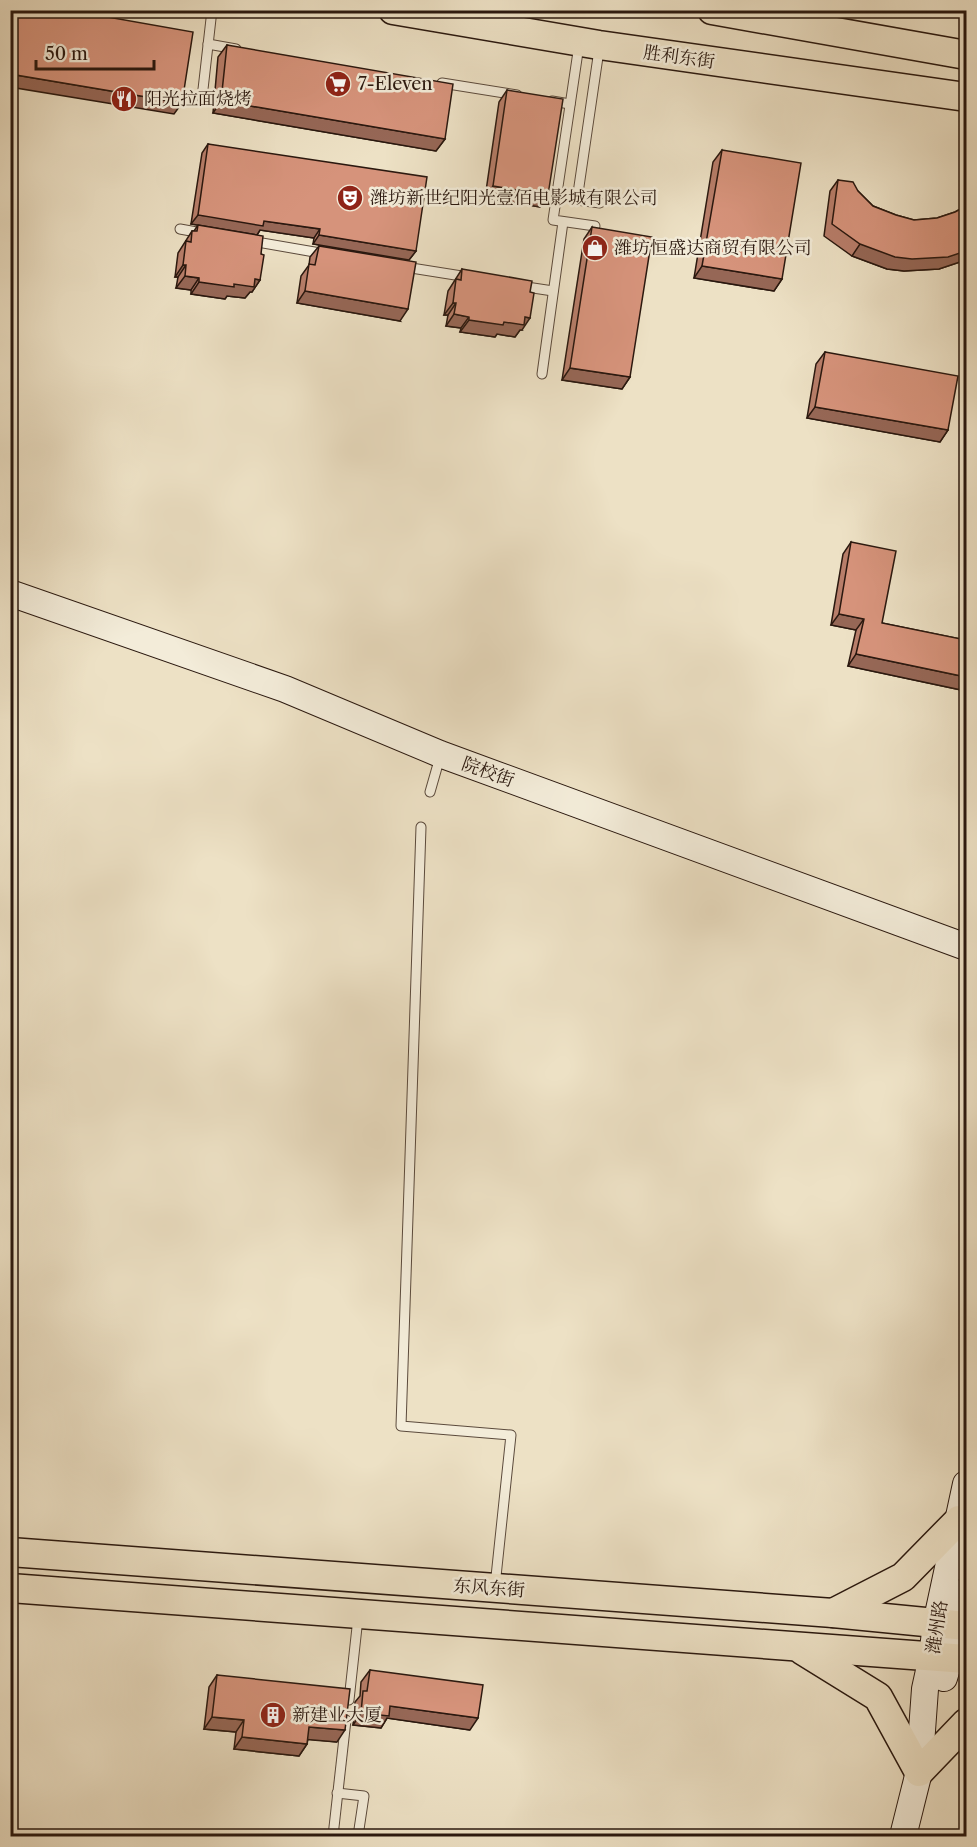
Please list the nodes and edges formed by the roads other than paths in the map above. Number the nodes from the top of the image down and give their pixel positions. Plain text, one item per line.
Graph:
1 (212, 10) edge
2 (393, 10) edge
3 (712, 10) edge
4 (208, 44) junction
5 (589, 44) junction
6 (243, 50) edge
7 (966, 55) edge
8 (428, 81) edge
9 (523, 96) edge
10 (966, 97) edge
11 (202, 98) dead end
12 (546, 100) edge
13 (570, 104) junction
14 (600, 203) dead end
15 (563, 222) junction
16 (595, 226) edge
17 (180, 229) dead end
18 (215, 235) edge
19 (238, 239) edge
20 (332, 254) edge
21 (390, 264) edge
22 (483, 280) edge
23 (507, 284) edge
24 (553, 291) junction
25 (542, 374) dead end
26 (10, 593) edge
27 (440, 754) junction
28 (430, 792) dead end
29 (421, 827) dead end
30 (966, 947) edge
31 (966, 1484) edge
32 (958, 1520) junction
33 (10, 1552) edge
34 (10, 1588) edge
35 (495, 1588) junction
36 (966, 1591) edge
37 (833, 1614) junction
38 (359, 1615) junction
39 (954, 1625) edge
40 (798, 1647) junction
41 (950, 1658) edge
42 (966, 1723) edge
43 (919, 1772) junction
44 (337, 1793) junction
45 (333, 1836) edge
46 (358, 1836) edge
47 (903, 1836) edge

1 - 4 lane
2 - 5 main road, 胜利东街
3 - 7 main road
4 - 6 lane
4 - 11 lane
5 - 10 main road, 胜利东街
5 - 13 lane
5 - 14 lane
8 - 9 lane
12 - 13 lane
13 - 15 lane
15 - 16 lane
15 - 24 lane
17 - 18 lane
19 - 20 lane
21 - 22 lane
23 - 24 lane
24 - 25 lane
26 - 27 street, 院校街
27 - 28 lane
27 - 30 street, 院校街
29 - 35 lane
31 - 32 street, 潍州路
32 - 37 main road
32 - 39 street, 潍州路
33 - 35 main road, 东风东街
34 - 38 main road, 东风东街
35 - 37 main road, 东风东街
36 - 39 street, 潍州路
37 - 39 main road, 东风东街
38 - 40 main road, 东风东街
38 - 44 lane
39 - 41 street, 潍州路
40 - 41 main road, 东风东街
40 - 43 main road
41 - 43 street, 潍州路
42 - 43 main road
43 - 47 street, 潍州路
44 - 45 lane
44 - 46 lane

